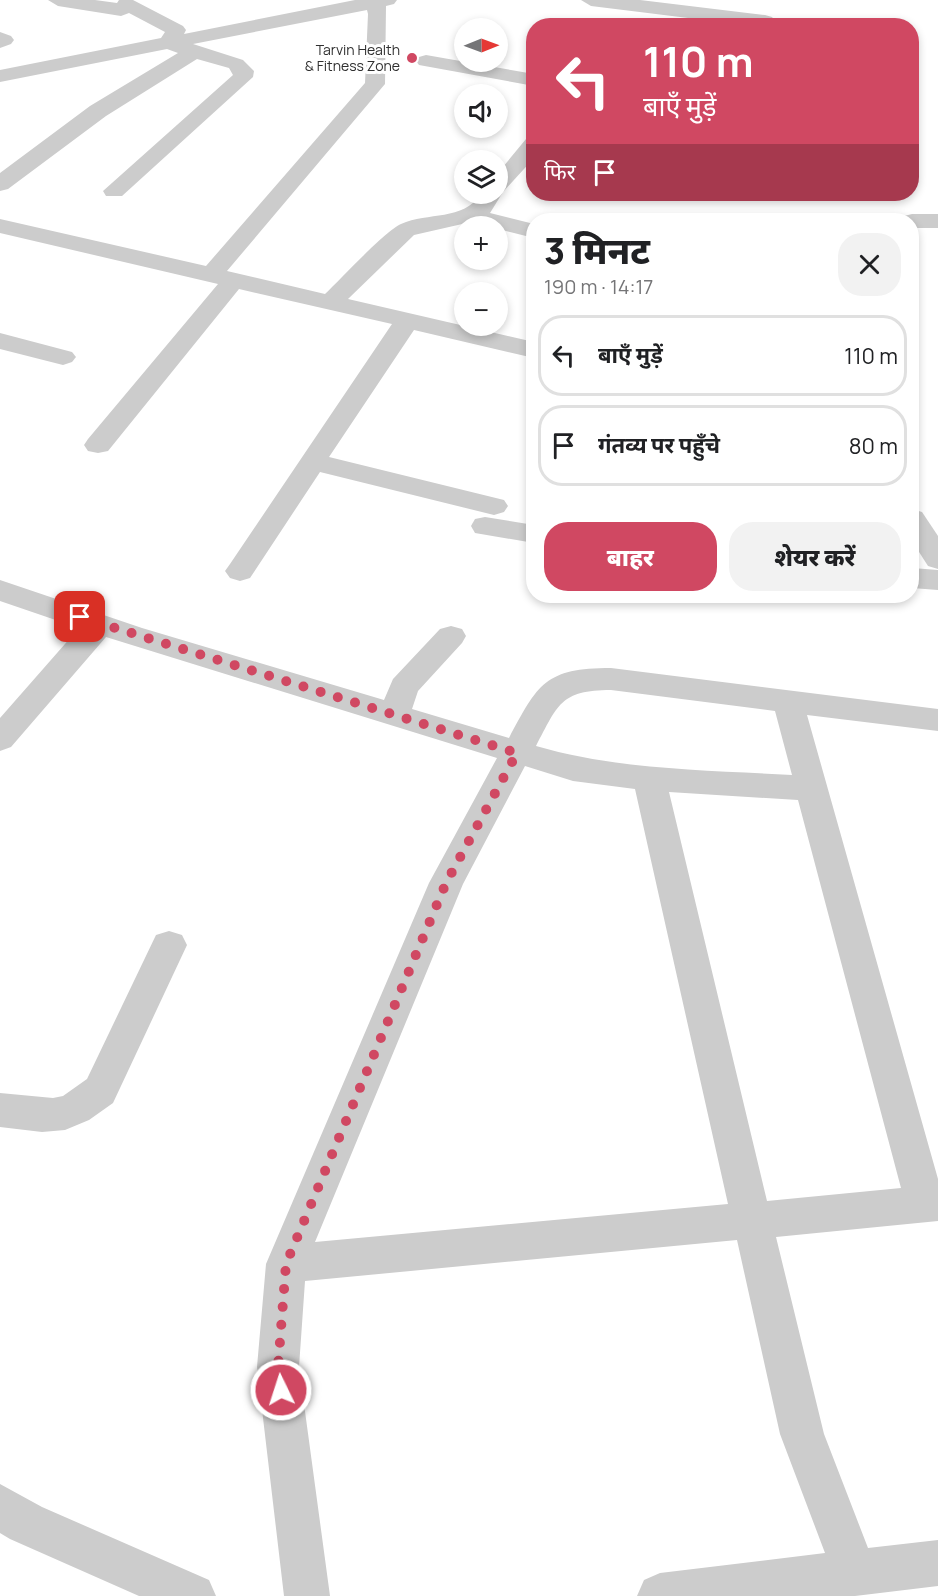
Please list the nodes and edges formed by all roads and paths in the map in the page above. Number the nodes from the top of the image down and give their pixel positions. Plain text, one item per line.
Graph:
1 (58, 0) edge
2 (591, 0) edge
3 (775, 0) edge
4 (376, 1) edge
5 (726, 18) edge
6 (766, 18) edge
7 (168, 43) junction
8 (195, 51) junction
9 (426, 61) dead end
10 (0, 76) edge
11 (526, 79) edge
12 (526, 154) edge
13 (508, 175) edge
14 (0, 184) edge
15 (114, 191) dead end
16 (485, 204) edge
17 (470, 215) junction
18 (919, 221) edge
19 (938, 221) edge
20 (1, 227) edge
21 (526, 229) edge
22 (222, 277) junction
23 (331, 302) junction
24 (406, 322) junction
25 (0, 341) edge
26 (526, 348) edge
27 (63, 357) dead end
28 (98, 445) dead end
29 (313, 462) junction
30 (919, 529) edge
31 (526, 531) edge
32 (938, 559) edge
33 (240, 571) dead end
34 (919, 579) edge
35 (938, 580) edge
36 (0, 590) edge
37 (100, 624) junction
38 (451, 636) dead end
39 (788, 702) junction
40 (394, 716) junction
41 (938, 720) edge
42 (0, 739) edge
43 (517, 753) junction
44 (649, 778) junction
45 (812, 789) junction
46 (169, 945) dead end
47 (0, 1110) edge
48 (931, 1203) edge
49 (752, 1220) junction
50 (286, 1264) junction
51 (0, 1507) edge
52 (938, 1563) edge
53 (855, 1573) junction
54 (193, 1596) edge
55 (307, 1596) edge
56 (660, 1596) edge

1 - 7 street
2 - 5 street
3 - 6 street
4 - 7 street
4 - 22 street
7 - 8 street
7 - 10 street
8 - 14 street
8 - 15 street
9 - 11 street
12 - 13 street
16 - 17 street
17 - 21 street
17 - 23 street
18 - 19 street
20 - 22 street
22 - 23 street
22 - 28 street
23 - 24 street
24 - 26 street
24 - 29 street
25 - 27 street
29 - 31 street
29 - 33 street
30 - 32 street
34 - 35 street
36 - 37 street
37 - 40 street
37 - 42 street
38 - 40 street
39 - 41 street
39 - 43 street
39 - 45 street
40 - 43 street
43 - 44 street
43 - 50 street
44 - 45 street
44 - 49 street
45 - 48 street
46 - 47 street
48 - 49 street
49 - 50 street
49 - 53 street
50 - 55 street
51 - 54 street
52 - 53 street
53 - 56 street

